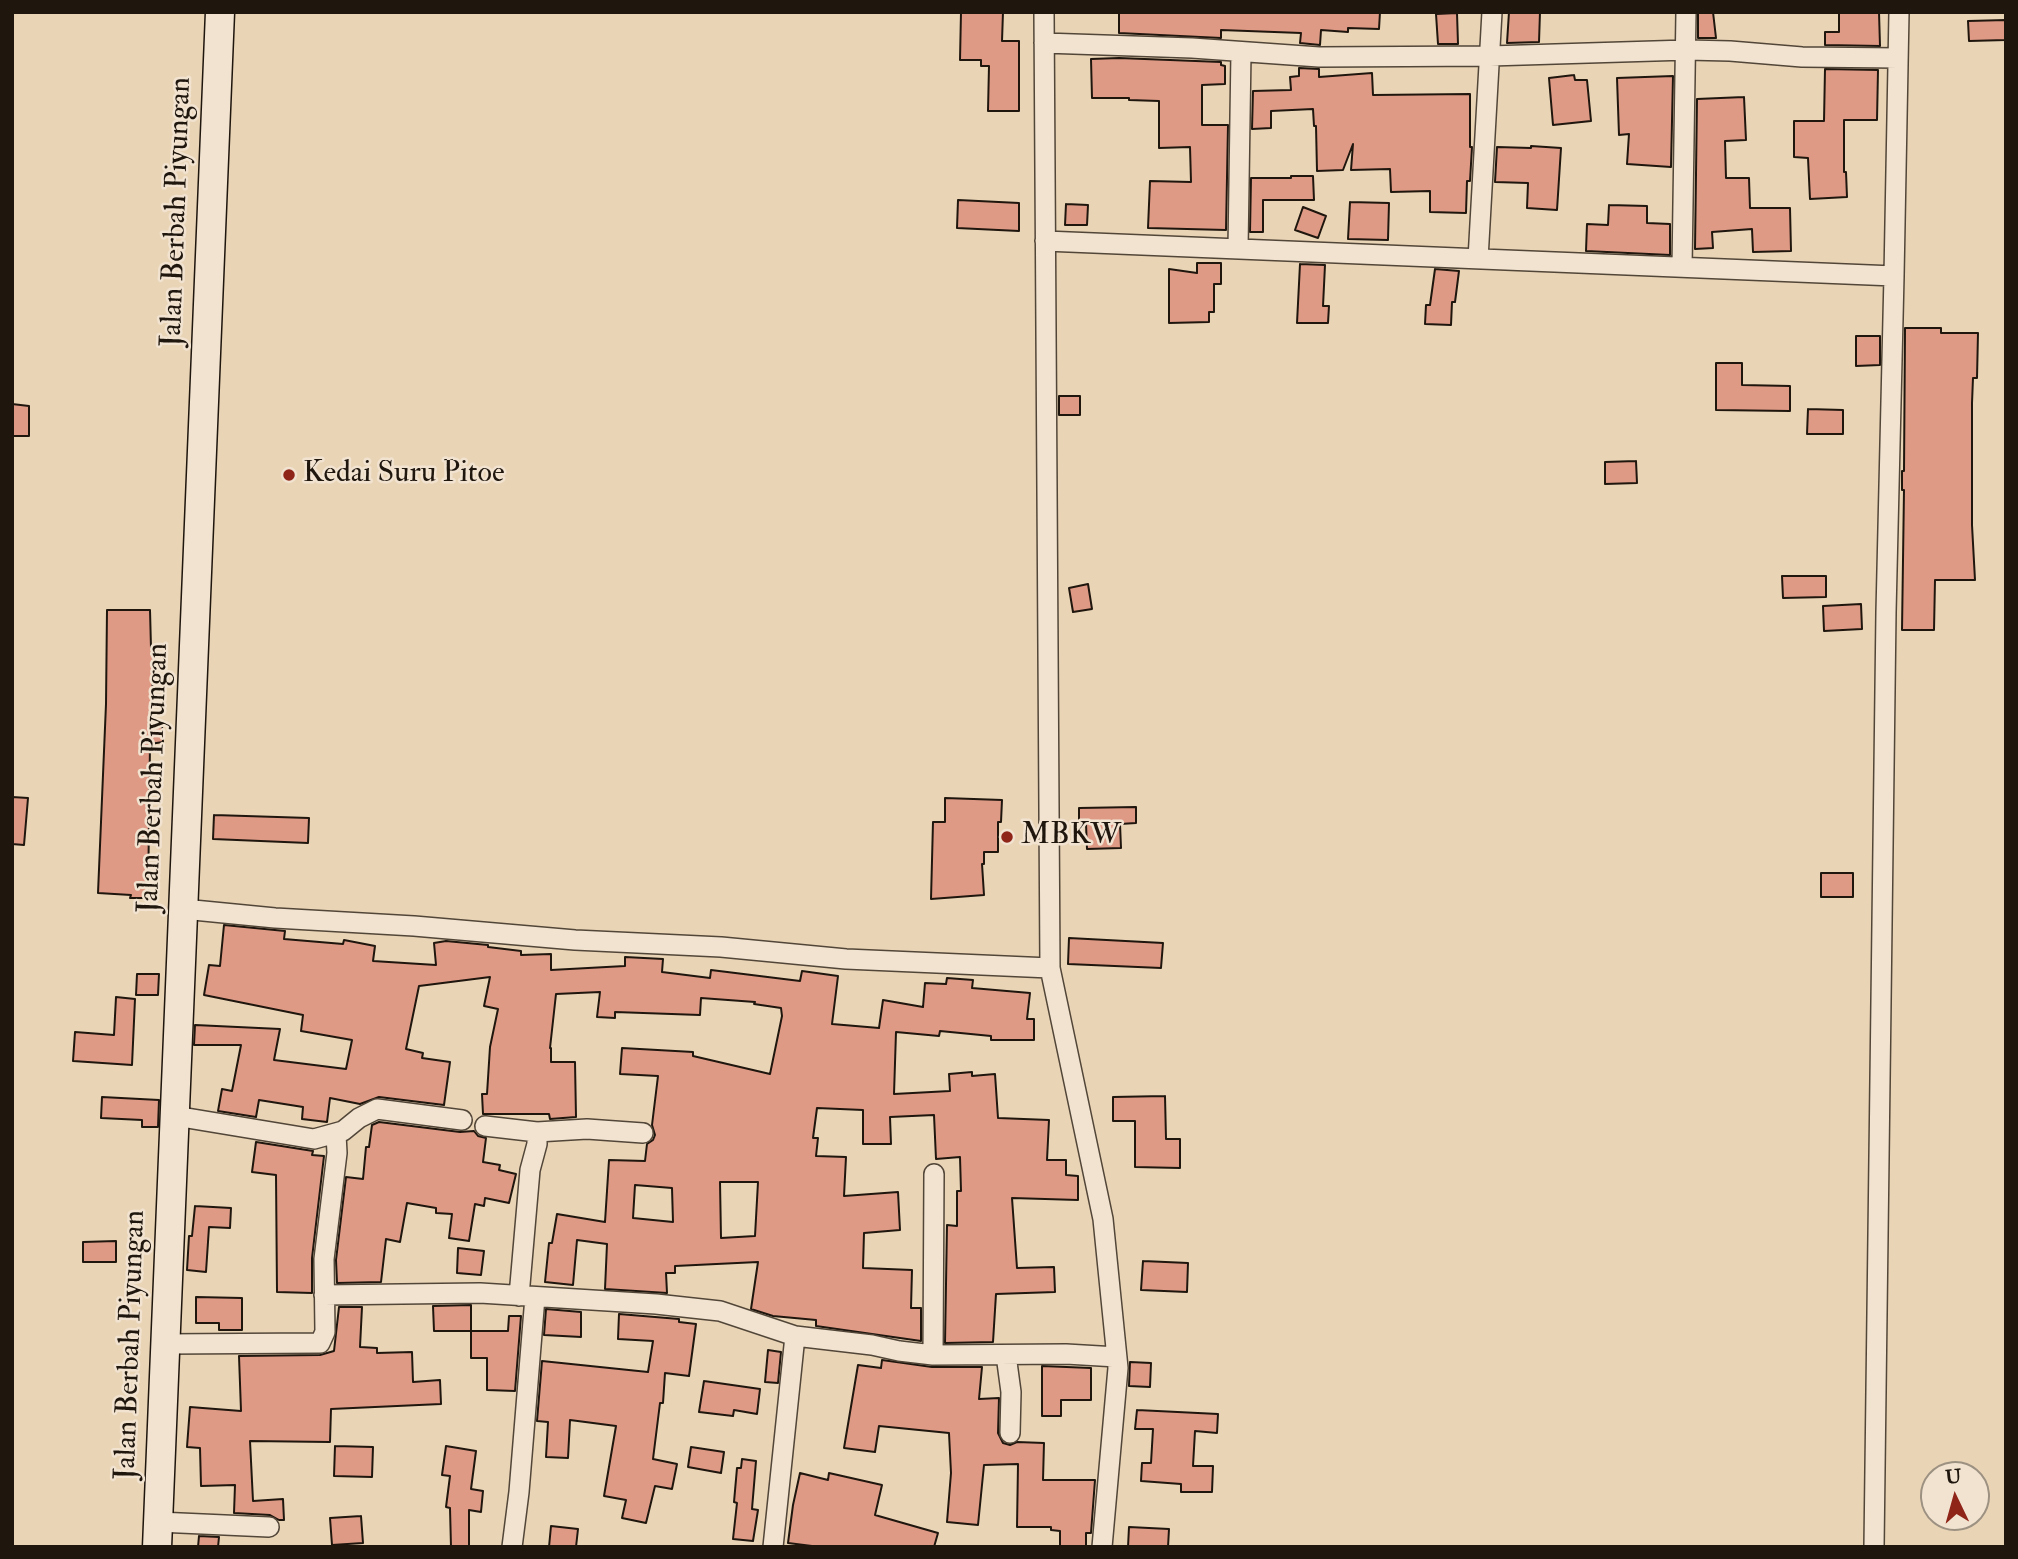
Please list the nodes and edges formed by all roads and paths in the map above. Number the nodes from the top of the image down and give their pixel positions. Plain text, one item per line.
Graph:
1 (220, 12) edge
2 (1044, 12) edge
3 (1492, 12) edge
4 (1686, 12) edge
5 (1899, 12) edge
6 (1044, 43) junction
7 (1687, 50) junction
8 (1241, 52) junction
9 (1490, 55) junction
10 (1898, 58) junction
11 (1045, 241) junction
12 (1238, 249) junction
13 (1478, 258) junction
14 (1682, 267) junction
15 (1894, 276) junction
16 (183, 909) junction
17 (1050, 968) junction
18 (175, 1116) junction
19 (462, 1120) dead end
20 (485, 1126) dead end
21 (537, 1132) junction
22 (643, 1133) dead end
23 (336, 1134) junction
24 (934, 1174) dead end
25 (324, 1295) junction
26 (527, 1297) junction
27 (795, 1336) junction
28 (166, 1344) junction
29 (933, 1355) junction
30 (1006, 1355) junction
31 (1117, 1357) junction
32 (1010, 1433) dead end
33 (269, 1527) dead end
34 (158, 1534) edge
35 (512, 1547) edge
36 (772, 1547) edge
37 (1102, 1547) edge
38 (1874, 1547) edge

1 - 16 street, Jalan Berbah Piyungan
2 - 6 street
3 - 9 street
4 - 7 street
5 - 10 street
6 - 8 street
6 - 11 street
7 - 9 street
7 - 10 street
7 - 14 street
8 - 9 street
8 - 12 street
9 - 13 street
10 - 15 street
11 - 12 street
11 - 17 street
12 - 13 street
13 - 14 street
14 - 15 street
15 - 38 street
16 - 17 street
16 - 18 street, Jalan Berbah Piyungan
17 - 31 street
18 - 23 street
18 - 28 street, Jalan Berbah Piyungan
19 - 23 street
20 - 21 street
21 - 22 street
21 - 26 street
23 - 25 street
24 - 29 street
25 - 26 street
25 - 28 street
26 - 27 street
26 - 35 street
27 - 29 street
27 - 36 street
28 - 34 street, Jalan Berbah Piyungan
29 - 30 street
30 - 31 street
30 - 32 street
31 - 37 street
33 - 34 street

